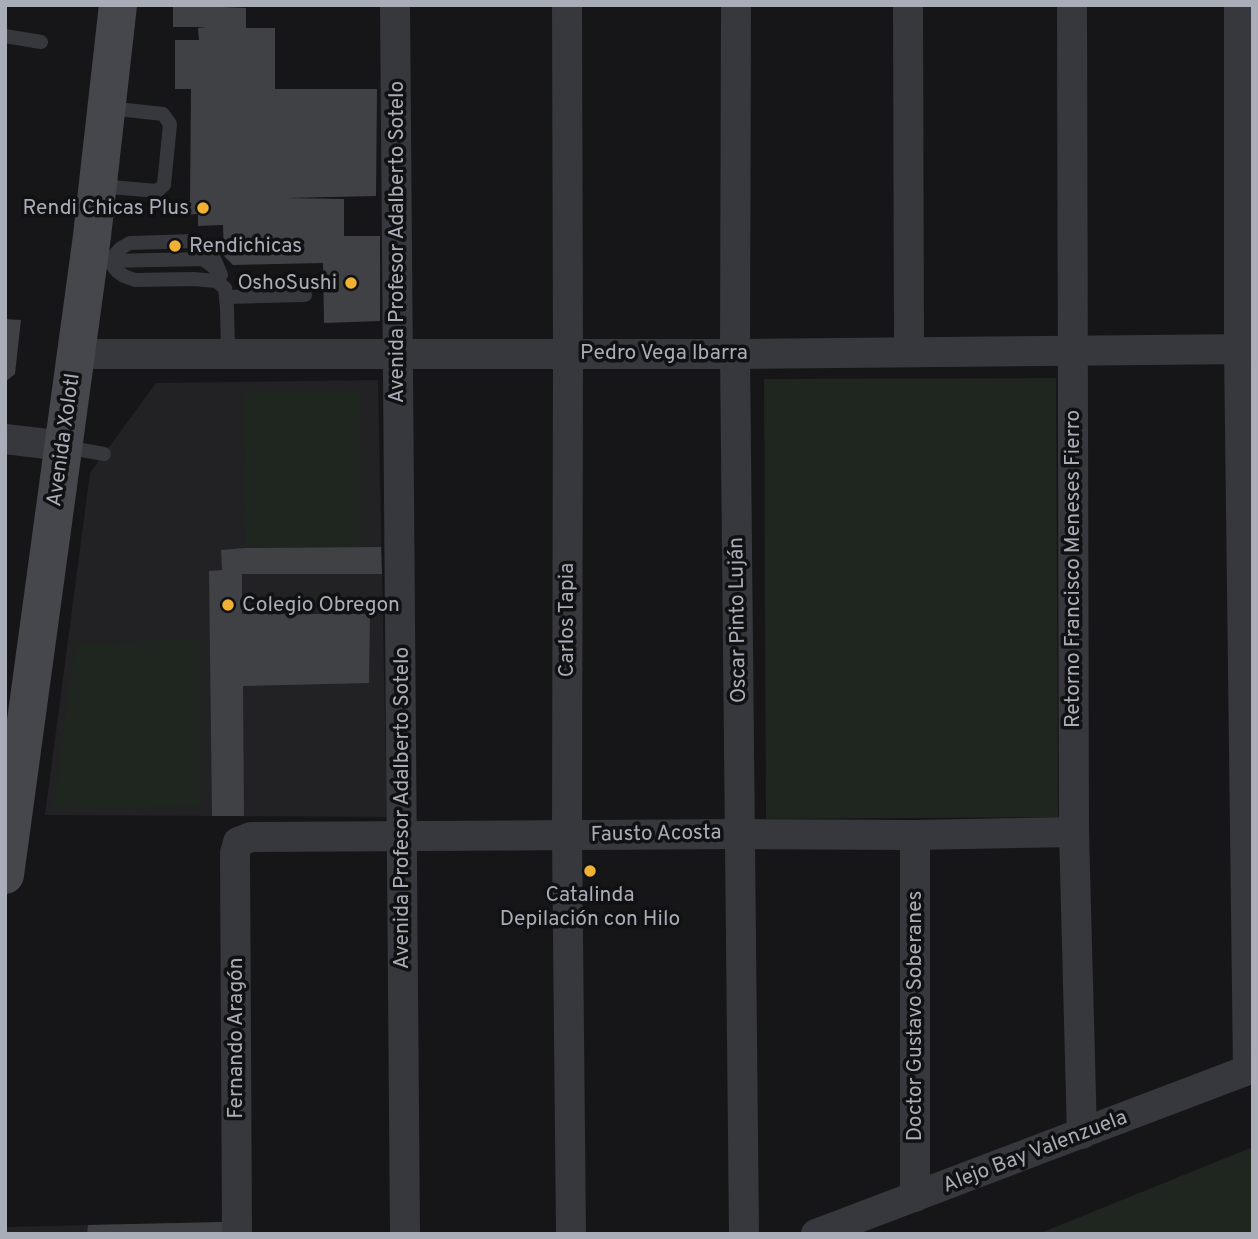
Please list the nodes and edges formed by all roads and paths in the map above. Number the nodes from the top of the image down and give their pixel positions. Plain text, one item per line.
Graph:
1 (118, 5) edge
2 (395, 5) edge
3 (567, 5) edge
4 (737, 5) edge
5 (908, 5) edge
6 (1072, 5) edge
7 (1240, 5) edge
8 (5, 36) edge
9 (41, 42) dead end
10 (106, 108) junction
11 (97, 186) junction
12 (98, 261) junction
13 (224, 286) junction
14 (305, 295) dead end
15 (1246, 349) edge
16 (1073, 351) junction
17 (909, 352) junction
18 (228, 353) junction
19 (398, 353) junction
20 (568, 353) junction
21 (76, 354) junction
22 (735, 354) junction
23 (5, 439) edge
24 (64, 446) junction
25 (104, 454) dead end
26 (1074, 832) junction
27 (740, 834) junction
28 (567, 835) junction
29 (915, 835) junction
30 (402, 836) junction
31 (238, 842) joint
32 (5, 875) edge
33 (1250, 1069) edge
34 (1082, 1134) junction
35 (915, 1197) junction
36 (237, 1234) edge
37 (405, 1234) edge
38 (570, 1234) edge
39 (744, 1234) edge
40 (816, 1234) edge

1 - 10 street, Avenida Xolotl
2 - 19 street, Avenida Profesor Adalberto Sotelo
3 - 20 street, Carlos Tapia
4 - 22 street, Oscar Pinto Luján
5 - 17 street
6 - 16 street, Retorno Francisco Meneses Fierro
7 - 15 street
8 - 9 lane
10 - 11 street, Avenida Xolotl
10 - 11 lane
11 - 12 street, Avenida Xolotl
12 - 13 lane
12 - 13 lane
12 - 21 street, Avenida Xolotl
13 - 14 lane
13 - 18 lane
15 - 16 street, Pedro Vega Ibarra
15 - 33 street
16 - 17 street, Pedro Vega Ibarra
16 - 26 street, Retorno Francisco Meneses Fierro
17 - 22 street, Pedro Vega Ibarra
18 - 19 street, Pedro Vega Ibarra
18 - 21 street, Pedro Vega Ibarra
19 - 20 street, Pedro Vega Ibarra
19 - 30 street, Avenida Profesor Adalberto Sotelo
20 - 22 street, Pedro Vega Ibarra
20 - 28 street, Carlos Tapia
21 - 24 street, Avenida Xolotl
22 - 27 street, Oscar Pinto Luján
23 - 24 street
24 - 25 lane
24 - 32 street, Avenida Xolotl
26 - 29 street, Fausto Acosta
26 - 34 street, Retorno Francisco Meneses Fierro
27 - 28 street, Fausto Acosta
27 - 29 street, Fausto Acosta
27 - 39 street, Oscar Pinto Luján
28 - 30 street, Fausto Acosta
28 - 38 street, Carlos Tapia
29 - 35 street, Doctor Gustavo Soberanes
30 - 31 street, Fausto Acosta
30 - 37 street, Avenida Profesor Adalberto Sotelo
31 - 36 street, Fernando Aragón
33 - 34 street, Alejo Bay Valenzuela
34 - 35 street, Alejo Bay Valenzuela
35 - 40 street, Alejo Bay Valenzuela

